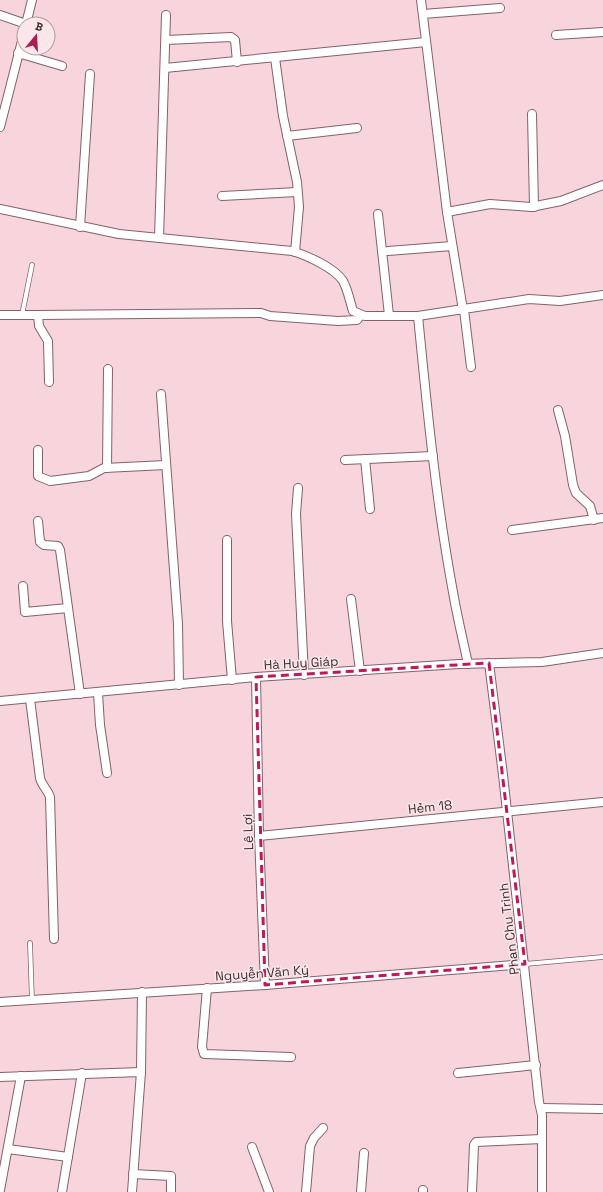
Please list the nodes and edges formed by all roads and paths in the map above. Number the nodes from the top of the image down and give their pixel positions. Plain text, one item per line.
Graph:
1 (32, 0) edge
2 (421, 0) edge
3 (500, 8) dead end
4 (422, 14) junction
5 (166, 15) dead end
6 (0, 16) edge
7 (28, 16) edge
8 (16, 21) edge
9 (603, 32) edge
10 (556, 35) dead end
11 (166, 40) junction
12 (426, 42) junction
13 (17, 56) edge
14 (28, 56) edge
15 (275, 58) junction
16 (236, 62) junction
17 (62, 66) dead end
18 (165, 68) junction
19 (90, 74) dead end
20 (532, 114) dead end
21 (0, 127) edge
22 (357, 128) dead end
23 (287, 136) junction
24 (603, 185) edge
25 (297, 192) junction
26 (222, 196) dead end
27 (534, 207) junction
28 (0, 209) edge
29 (446, 212) junction
30 (378, 214) dead end
31 (80, 227) junction
32 (159, 238) junction
33 (452, 246) junction
34 (296, 252) junction
35 (386, 253) junction
36 (32, 265) dead end
37 (603, 294) edge
38 (464, 310) junction
39 (0, 315) edge
40 (22, 315) junction
41 (38, 315) junction
42 (389, 315) junction
43 (360, 316) junction
44 (418, 316) junction
45 (471, 367) dead end
46 (108, 369) dead end
47 (49, 382) dead end
48 (161, 394) dead end
49 (558, 410) dead end
50 (38, 450) dead end
51 (433, 456) junction
52 (365, 459) junction
53 (345, 460) dead end
54 (166, 465) junction
55 (107, 468) junction
56 (298, 488) dead end
57 (370, 509) dead end
58 (603, 518) edge
59 (594, 520) junction
60 (38, 521) dead end
61 (512, 530) dead end
62 (227, 540) dead end
63 (23, 586) dead end
64 (351, 599) dead end
65 (68, 608) junction
66 (603, 653) edge
67 (488, 663) junction
68 (468, 664) junction
69 (360, 671) junction
70 (304, 675) junction
71 (256, 677) junction
72 (232, 680) junction
73 (179, 685) junction
74 (98, 693) junction
75 (80, 694) junction
76 (30, 699) junction
77 (0, 701) edge
78 (107, 773) dead end
79 (603, 802) edge
80 (507, 811) junction
81 (259, 836) junction
82 (54, 939) dead end
83 (30, 943) dead end
84 (603, 958) edge
85 (525, 964) junction
86 (265, 985) junction
87 (207, 988) junction
88 (142, 992) junction
89 (32, 1001) junction
90 (0, 1002) edge
91 (292, 1057) dead end
92 (536, 1065) junction
93 (141, 1072) junction
94 (82, 1073) junction
95 (458, 1073) dead end
96 (21, 1076) junction
97 (0, 1077) edge
98 (541, 1108) junction
99 (601, 1109) dead end
100 (323, 1128) dead end
101 (542, 1139) junction
102 (252, 1147) dead end
103 (8, 1149) junction
104 (364, 1153) dead end
105 (68, 1157) junction
106 (134, 1174) junction
107 (0, 1190) edge
108 (62, 1192) edge
109 (132, 1192) edge
110 (171, 1192) edge
111 (270, 1192) edge
112 (306, 1192) edge
113 (361, 1192) edge
114 (472, 1192) edge
115 (542, 1192) edge

1 - 7 street
2 - 4 street
3 - 4 street
4 - 12 street
5 - 11 street
6 - 8 street
9 - 10 street
11 - 16 street
11 - 18 street
12 - 15 street
12 - 29 street
13 - 21 street
14 - 17 street
15 - 16 street
15 - 23 street
16 - 18 street
18 - 32 street
19 - 31 street
20 - 27 street
22 - 23 street
23 - 25 street
24 - 27 street
25 - 26 street
25 - 34 street
27 - 29 street
28 - 31 street
29 - 33 street
30 - 35 street
31 - 32 street
32 - 34 street
33 - 35 street
33 - 38 street
34 - 43 street
35 - 42 street
36 - 40 lane
37 - 38 street
38 - 44 street
38 - 45 street
39 - 40 street
40 - 41 street
41 - 43 street
41 - 47 street
42 - 43 street
42 - 44 street
44 - 51 street
46 - 55 street
48 - 54 street
49 - 59 street
50 - 55 street
51 - 52 street
51 - 68 street
52 - 53 street
52 - 57 street
54 - 55 street
54 - 73 street
56 - 70 street
58 - 59 street
59 - 61 street
60 - 65 street
62 - 72 street
63 - 65 street
64 - 69 street
65 - 75 street
66 - 67 street, Hà Huy Giáp
67 - 68 street, Hà Huy Giáp
67 - 80 street, Phan Chu Trinh
68 - 69 street, Hà Huy Giáp
69 - 70 street, Hà Huy Giáp
70 - 71 street, Hà Huy Giáp
71 - 72 street, Hà Huy Giáp
71 - 81 street, Lê Lợi
72 - 73 street, Hà Huy Giáp
73 - 74 street, Hà Huy Giáp
74 - 75 street, Hà Huy Giáp
74 - 78 street
75 - 76 street, Hà Huy Giáp
76 - 77 street, Hà Huy Giáp
76 - 82 street
79 - 80 street, Hẻm 18
80 - 81 street, Hẻm 18
80 - 85 street, Phan Chu Trinh
81 - 86 street, Lê Lợi
83 - 89 lane
84 - 85 lane
85 - 86 street, Nguyễn Văn Ký
85 - 92 street, Phan Chu Trinh
86 - 87 street, Nguyễn Văn Ký
87 - 88 street, Nguyễn Văn Ký
87 - 91 street
88 - 89 street, Nguyễn Văn Ký
88 - 93 street
89 - 90 street, Nguyễn Văn Ký
92 - 95 street
92 - 98 street, Phan Chu Trinh
93 - 94 street
93 - 106 street
94 - 96 street
94 - 105 street
96 - 97 street
96 - 103 street
98 - 99 street
98 - 101 street, Phan Chu Trinh
100 - 112 street
101 - 114 street
101 - 115 street, Phan Chu Trinh
102 - 111 street
103 - 105 street
103 - 107 street
104 - 113 street
105 - 108 street
106 - 109 street
106 - 110 street

